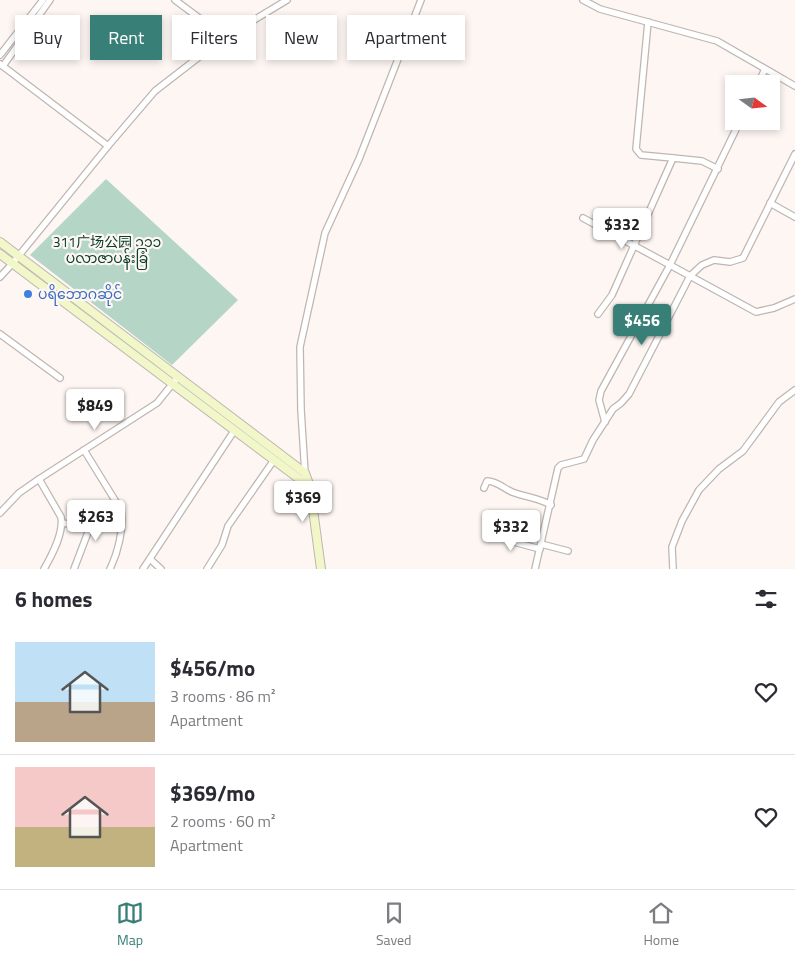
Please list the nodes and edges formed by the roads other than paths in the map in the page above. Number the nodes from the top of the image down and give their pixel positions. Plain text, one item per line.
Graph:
1 (43, 0) edge
2 (50, 0) edge
3 (175, 0) edge
4 (287, 0) edge
5 (421, 0) edge
6 (582, 0) edge
7 (195, 15) edge
8 (256, 19) edge
9 (648, 22) junction
10 (0, 55) edge
11 (197, 60) edge
12 (1, 65) edge
13 (765, 69) junction
14 (762, 75) edge
15 (795, 86) edge
16 (736, 130) edge
17 (108, 146) junction
18 (795, 154) edge
19 (673, 158) junction
20 (718, 169) junction
21 (770, 203) junction
22 (795, 217) edge
23 (583, 218) dead end
24 (0, 242) edge
25 (635, 246) junction
26 (0, 254) edge
27 (19, 256) junction
28 (12, 264) junction
29 (670, 266) junction
30 (690, 276) junction
31 (0, 277) edge
32 (795, 299) edge
33 (83, 305) junction
34 (77, 313) junction
35 (598, 314) dead end
36 (0, 334) edge
37 (131, 341) junction
38 (125, 349) junction
39 (178, 377) junction
40 (60, 378) dead end
41 (172, 385) junction
42 (795, 390) edge
43 (605, 422) junction
44 (234, 431) junction
45 (84, 450) junction
46 (274, 460) junction
47 (306, 473) junction
48 (39, 479) junction
49 (310, 487) junction
50 (484, 488) dead end
51 (551, 505) junction
52 (92, 509) dead end
53 (0, 513) edge
54 (62, 523) junction
55 (90, 527) junction
56 (504, 528) dead end
57 (541, 547) junction
58 (568, 551) dead end
59 (150, 559) junction
60 (44, 569) edge
61 (74, 569) edge
62 (110, 569) edge
63 (142, 569) edge
64 (161, 569) edge
65 (207, 569) edge
66 (321, 569) edge
67 (535, 569) edge
68 (673, 569) edge

1 - 10 street
2 - 12 street
3 - 7 street
4 - 8 street
5 - 47 street
6 - 9 street
9 - 13 street
9 - 19 street
11 - 17 street
12 - 17 street
13 - 14 street
13 - 15 street
16 - 20 street
17 - 27 street
18 - 21 street
19 - 20 street
19 - 25 street
20 - 29 street
21 - 22 street
21 - 30 street
23 - 25 street
24 - 27 main road
25 - 29 street
25 - 35 street
26 - 28 main road
27 - 28 street
27 - 33 main road
28 - 31 street
28 - 34 main road
29 - 30 street
29 - 43 street
30 - 32 street
30 - 43 street
33 - 34 main road
33 - 37 main road
34 - 38 main road
36 - 40 street
37 - 38 main road
37 - 39 main road
38 - 41 main road
39 - 41 street
39 - 47 main road
41 - 44 main road
41 - 45 street
42 - 68 street
43 - 51 street
44 - 46 main road
44 - 59 street
45 - 48 street
45 - 62 street
46 - 49 main road
46 - 65 street
47 - 49 main road
48 - 53 street
48 - 54 street
49 - 66 main road
50 - 51 street
51 - 57 street
52 - 55 street
54 - 55 street
54 - 60 street
55 - 61 street
56 - 57 street
57 - 58 street
57 - 67 street
59 - 63 street
59 - 64 street

